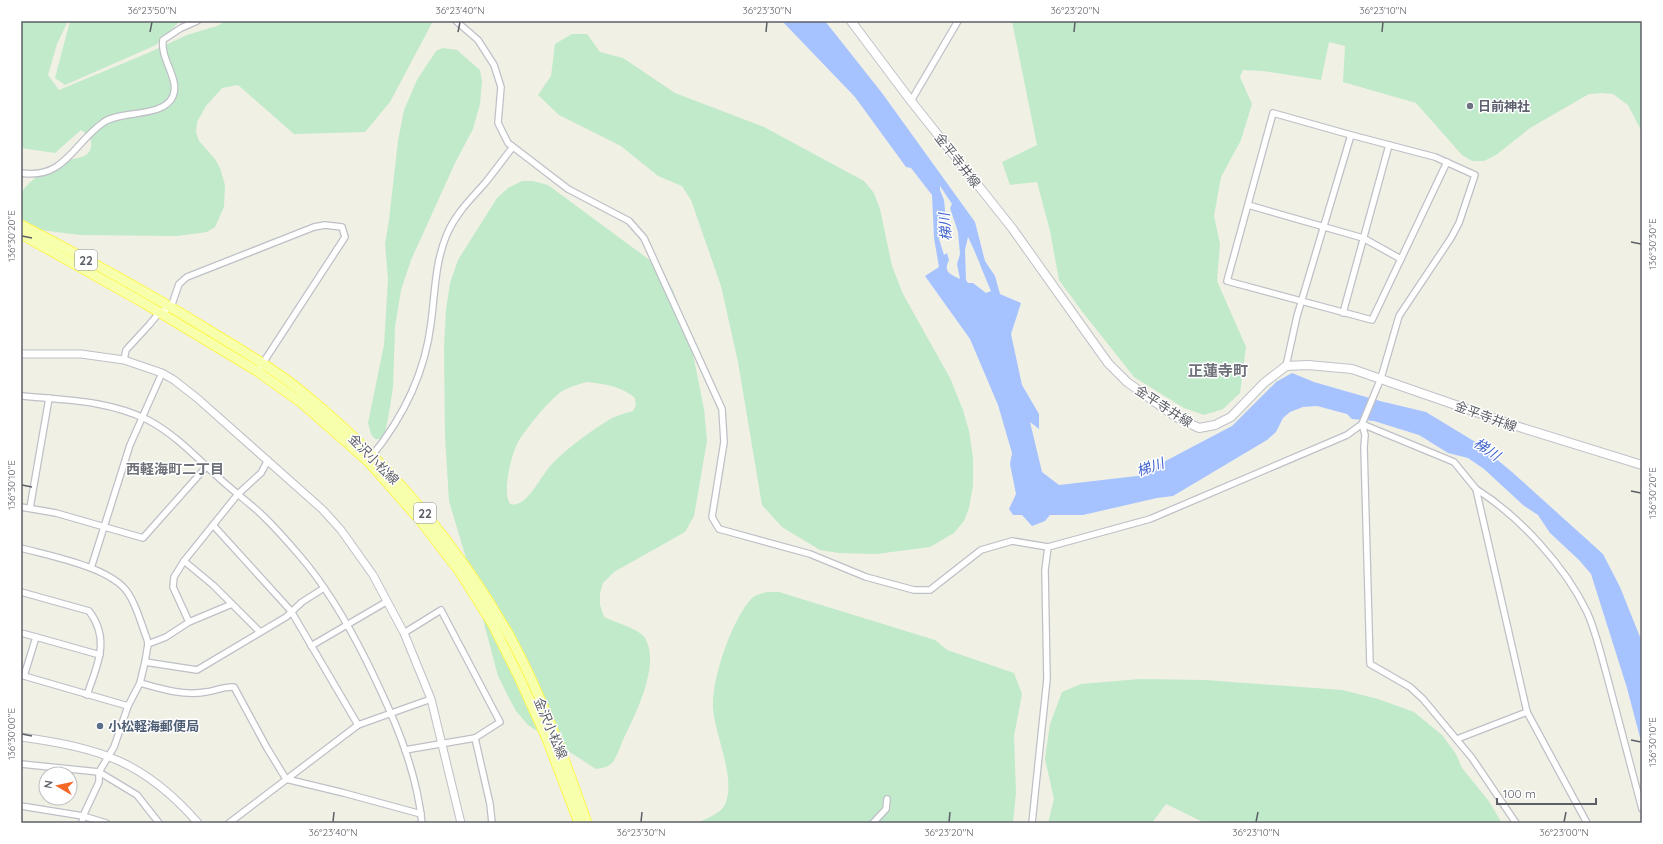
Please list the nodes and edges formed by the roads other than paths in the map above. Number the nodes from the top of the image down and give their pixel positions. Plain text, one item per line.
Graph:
1 (197, 21) edge
2 (456, 21) edge
3 (850, 21) edge
4 (958, 21) edge
5 (911, 101) junction
6 (1351, 135) junction
7 (1389, 145) junction
8 (513, 147) junction
9 (1447, 162) junction
10 (21, 173) edge
11 (1248, 205) junction
12 (21, 225) edge
13 (1324, 226) junction
14 (21, 234) edge
15 (1363, 238) junction
16 (1401, 260) junction
17 (1301, 302) junction
18 (171, 307) junction
19 (159, 313) junction
20 (1343, 313) junction
21 (21, 354) edge
22 (124, 360) junction
23 (1286, 366) junction
24 (260, 367) junction
25 (162, 373) junction
26 (1381, 378) junction
27 (21, 396) edge
28 (49, 398) junction
29 (142, 418) junction
30 (1362, 424) junction
31 (370, 458) junction
32 (268, 460) junction
33 (1642, 465) edge
34 (207, 466) junction
35 (1476, 489) junction
36 (238, 494) junction
37 (21, 507) edge
38 (30, 508) junction
39 (213, 525) junction
40 (104, 528) junction
41 (1048, 547) junction
42 (21, 548) edge
43 (184, 561) junction
44 (91, 568) junction
45 (324, 588) junction
46 (21, 592) edge
47 (386, 602) junction
48 (232, 604) junction
49 (291, 611) junction
50 (189, 622) junction
51 (348, 624) junction
52 (260, 632) junction
53 (21, 633) edge
54 (404, 633) junction
55 (36, 638) junction
56 (148, 644) junction
57 (311, 646) junction
58 (100, 654) junction
59 (145, 662) junction
60 (140, 683) junction
61 (87, 695) junction
62 (431, 699) junction
63 (128, 706) junction
64 (391, 712) junction
65 (1528, 712) junction
66 (358, 724) junction
67 (21, 737) edge
68 (475, 738) junction
69 (1456, 739) junction
70 (442, 743) junction
71 (405, 750) junction
72 (109, 756) junction
73 (21, 764) edge
74 (99, 772) junction
75 (286, 779) junction
76 (887, 799) dead end
77 (21, 806) edge
78 (1642, 809) edge
79 (421, 814) junction
80 (83, 816) junction
81 (236, 818) junction
82 (82, 823) edge
83 (106, 823) edge
84 (160, 823) edge
85 (198, 823) edge
86 (229, 823) edge
87 (240, 823) edge
88 (422, 823) edge
89 (461, 823) edge
90 (492, 823) edge
91 (579, 823) edge
92 (587, 823) edge
93 (873, 823) edge
94 (1032, 823) edge
95 (1516, 823) edge
96 (1587, 823) edge

1 - 10 street
2 - 8 street
3 - 5 main road, 金平寺井線
4 - 5 street
5 - 23 main road, 金平寺井線
6 - 7 street
6 - 11 street
6 - 13 street
7 - 9 street
7 - 15 street
8 - 31 street
8 - 41 street
9 - 16 street
9 - 26 street
11 - 13 street
11 - 17 street
12 - 18 main road, 金沢小松線 / 22
13 - 15 street
13 - 17 street
14 - 19 main road, 金沢小松線 / 22
15 - 16 street
15 - 20 street
16 - 20 street
17 - 20 street
17 - 23 street
18 - 19 street
18 - 24 main road, 金沢小松線 / 22
18 - 24 street
19 - 22 street
19 - 24 main road, 金沢小松線 / 22
21 - 22 street
22 - 25 street
23 - 26 main road, 金平寺井線
24 - 31 main road, 金沢小松線 / 22
25 - 29 street
25 - 32 street
26 - 30 street
26 - 33 main road, 金平寺井線
27 - 28 street
28 - 29 street
28 - 38 street
29 - 34 street
29 - 40 street
30 - 35 street
30 - 41 street
30 - 69 street
31 - 91 main road, 金沢小松線 / 22
31 - 92 main road, 金沢小松線 / 22
32 - 36 street
32 - 47 street
34 - 36 street
34 - 40 street
35 - 65 street
35 - 78 street
36 - 39 street
36 - 45 street
37 - 38 street
38 - 40 street
39 - 43 street
39 - 49 street
40 - 44 street
41 - 94 street
42 - 44 street
43 - 48 street
43 - 50 street
44 - 56 street
45 - 49 street
45 - 51 street
46 - 58 street
47 - 51 street
47 - 54 street
48 - 50 street
48 - 52 street
49 - 52 street
49 - 57 street
50 - 56 street
51 - 57 street
51 - 64 street
52 - 59 street
53 - 55 street
54 - 62 street
54 - 68 street
55 - 58 street
55 - 61 street
56 - 59 street
57 - 66 street
58 - 61 street
59 - 60 street
60 - 63 street
60 - 75 street
61 - 63 street
62 - 64 street
62 - 70 street
63 - 72 street
64 - 66 street
64 - 71 street
65 - 69 street
65 - 96 street
66 - 75 street
67 - 72 street
68 - 70 street
68 - 90 street
69 - 95 street
70 - 71 street
70 - 89 street
71 - 79 street
72 - 74 street
72 - 85 street
73 - 74 street
74 - 80 street
74 - 84 street
75 - 79 street
75 - 81 street
76 - 93 street
77 - 80 street
79 - 88 street
80 - 82 street
80 - 83 street
81 - 86 street
81 - 87 street

